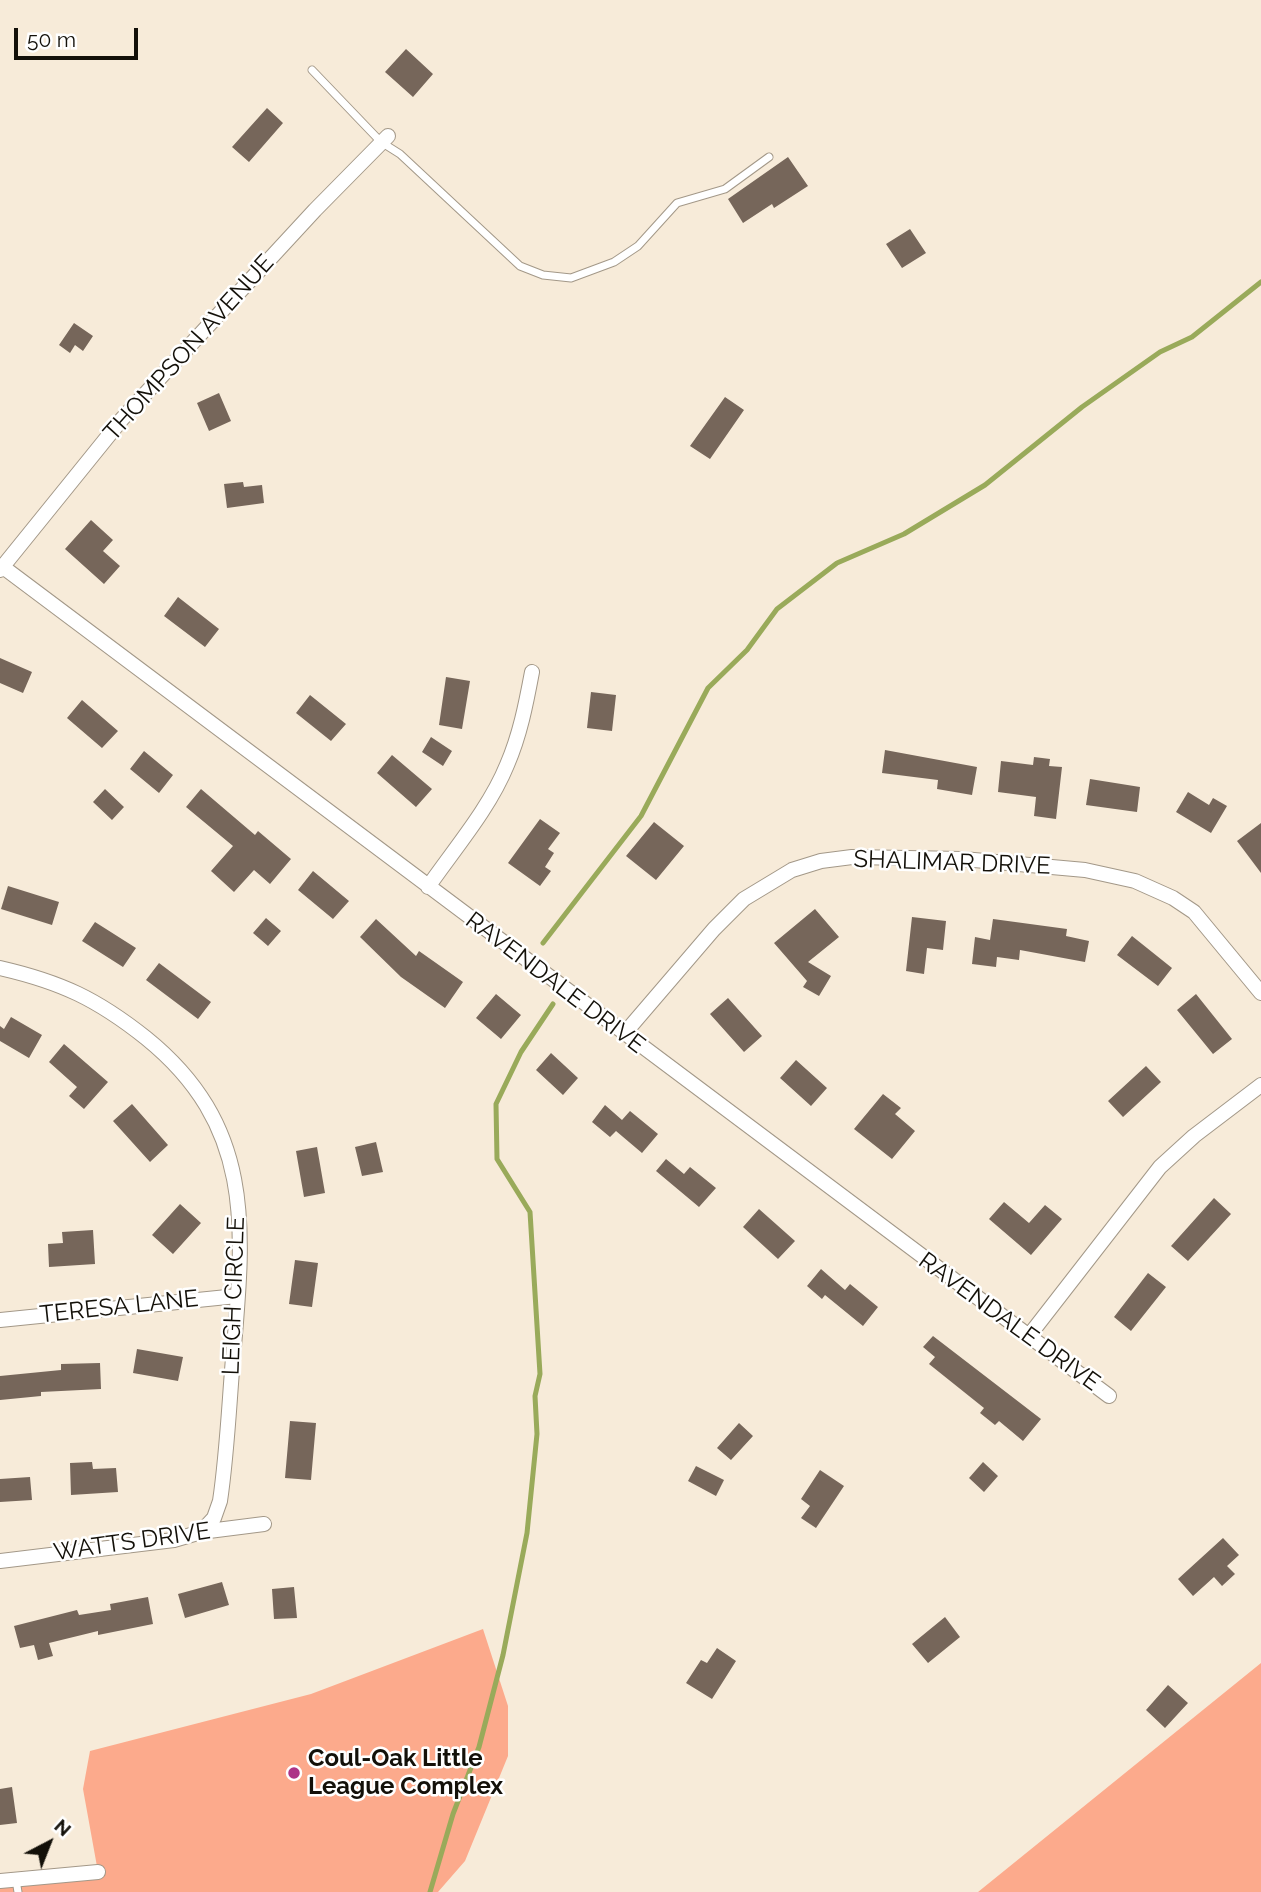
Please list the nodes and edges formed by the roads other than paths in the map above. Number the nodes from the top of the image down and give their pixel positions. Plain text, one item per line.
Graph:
1 (312, 70) dead end
2 (385, 139) junction
3 (769, 157) dead end
4 (1, 568) edge
5 (532, 672) dead end
6 (428, 887) junction
7 (0, 968) edge
8 (1261, 993) edge
9 (624, 1034) junction
10 (1261, 1085) edge
11 (237, 1296) junction
12 (0, 1320) edge
13 (1027, 1337) junction
14 (1109, 1396) dead end
15 (264, 1524) dead end
16 (201, 1532) junction
17 (0, 1561) edge
18 (98, 1872) dead end
19 (0, 1881) edge
20 (17, 1886) edge

1 - 2 lane
2 - 3 lane
2 - 4 street, THOMPSON AVENUE
4 - 6 street, RAVENDALE DRIVE
5 - 6 street
6 - 9 street, RAVENDALE DRIVE
7 - 11 street, LEIGH CIRCLE
8 - 9 street, SHALIMAR DRIVE
9 - 13 street, RAVENDALE DRIVE
10 - 13 street
11 - 12 street, TERESA LANE
11 - 16 street, LEIGH CIRCLE
13 - 14 street, RAVENDALE DRIVE
15 - 16 street, WATTS DRIVE
16 - 17 street, WATTS DRIVE
18 - 20 street
19 - 20 street

